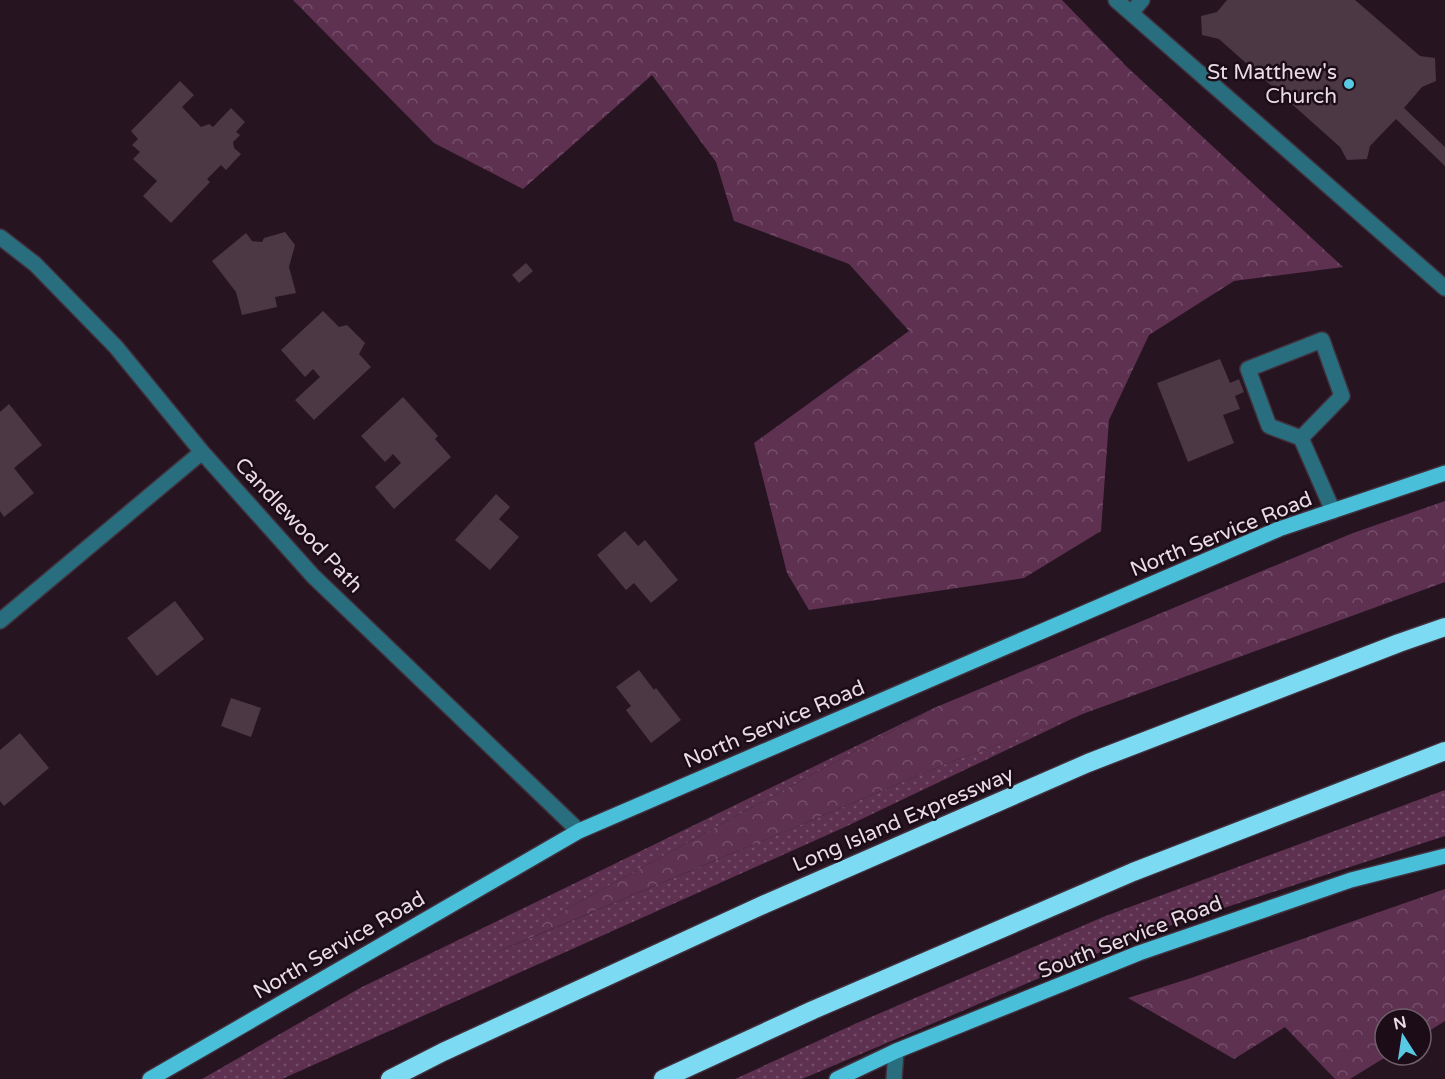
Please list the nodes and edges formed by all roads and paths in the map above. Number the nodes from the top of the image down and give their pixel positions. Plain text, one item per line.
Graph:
1 (1116, 0) edge
2 (1142, 0) edge
3 (1131, 13) junction
4 (0, 237) edge
5 (1445, 288) edge
6 (1301, 438) junction
7 (202, 452) junction
8 (1445, 473) edge
9 (1333, 511) junction
10 (0, 621) edge
11 (1445, 627) edge
12 (1445, 751) edge
13 (579, 831) junction
14 (1445, 856) edge
15 (896, 1052) junction
16 (150, 1079) edge
17 (390, 1079) edge
18 (663, 1079) edge
19 (837, 1079) edge
20 (894, 1079) edge

1 - 3 street
2 - 3 street
3 - 5 street
4 - 7 street, Candlewood Path
6 - 6 street
6 - 9 street
7 - 10 street
7 - 13 street, Candlewood Path
8 - 9 main road, North Service Road
9 - 13 main road, North Service Road
11 - 17 highway, Long Island Expressway
12 - 18 highway
13 - 16 main road, North Service Road
14 - 15 main road, South Service Road
15 - 19 main road, South Service Road
15 - 20 street

